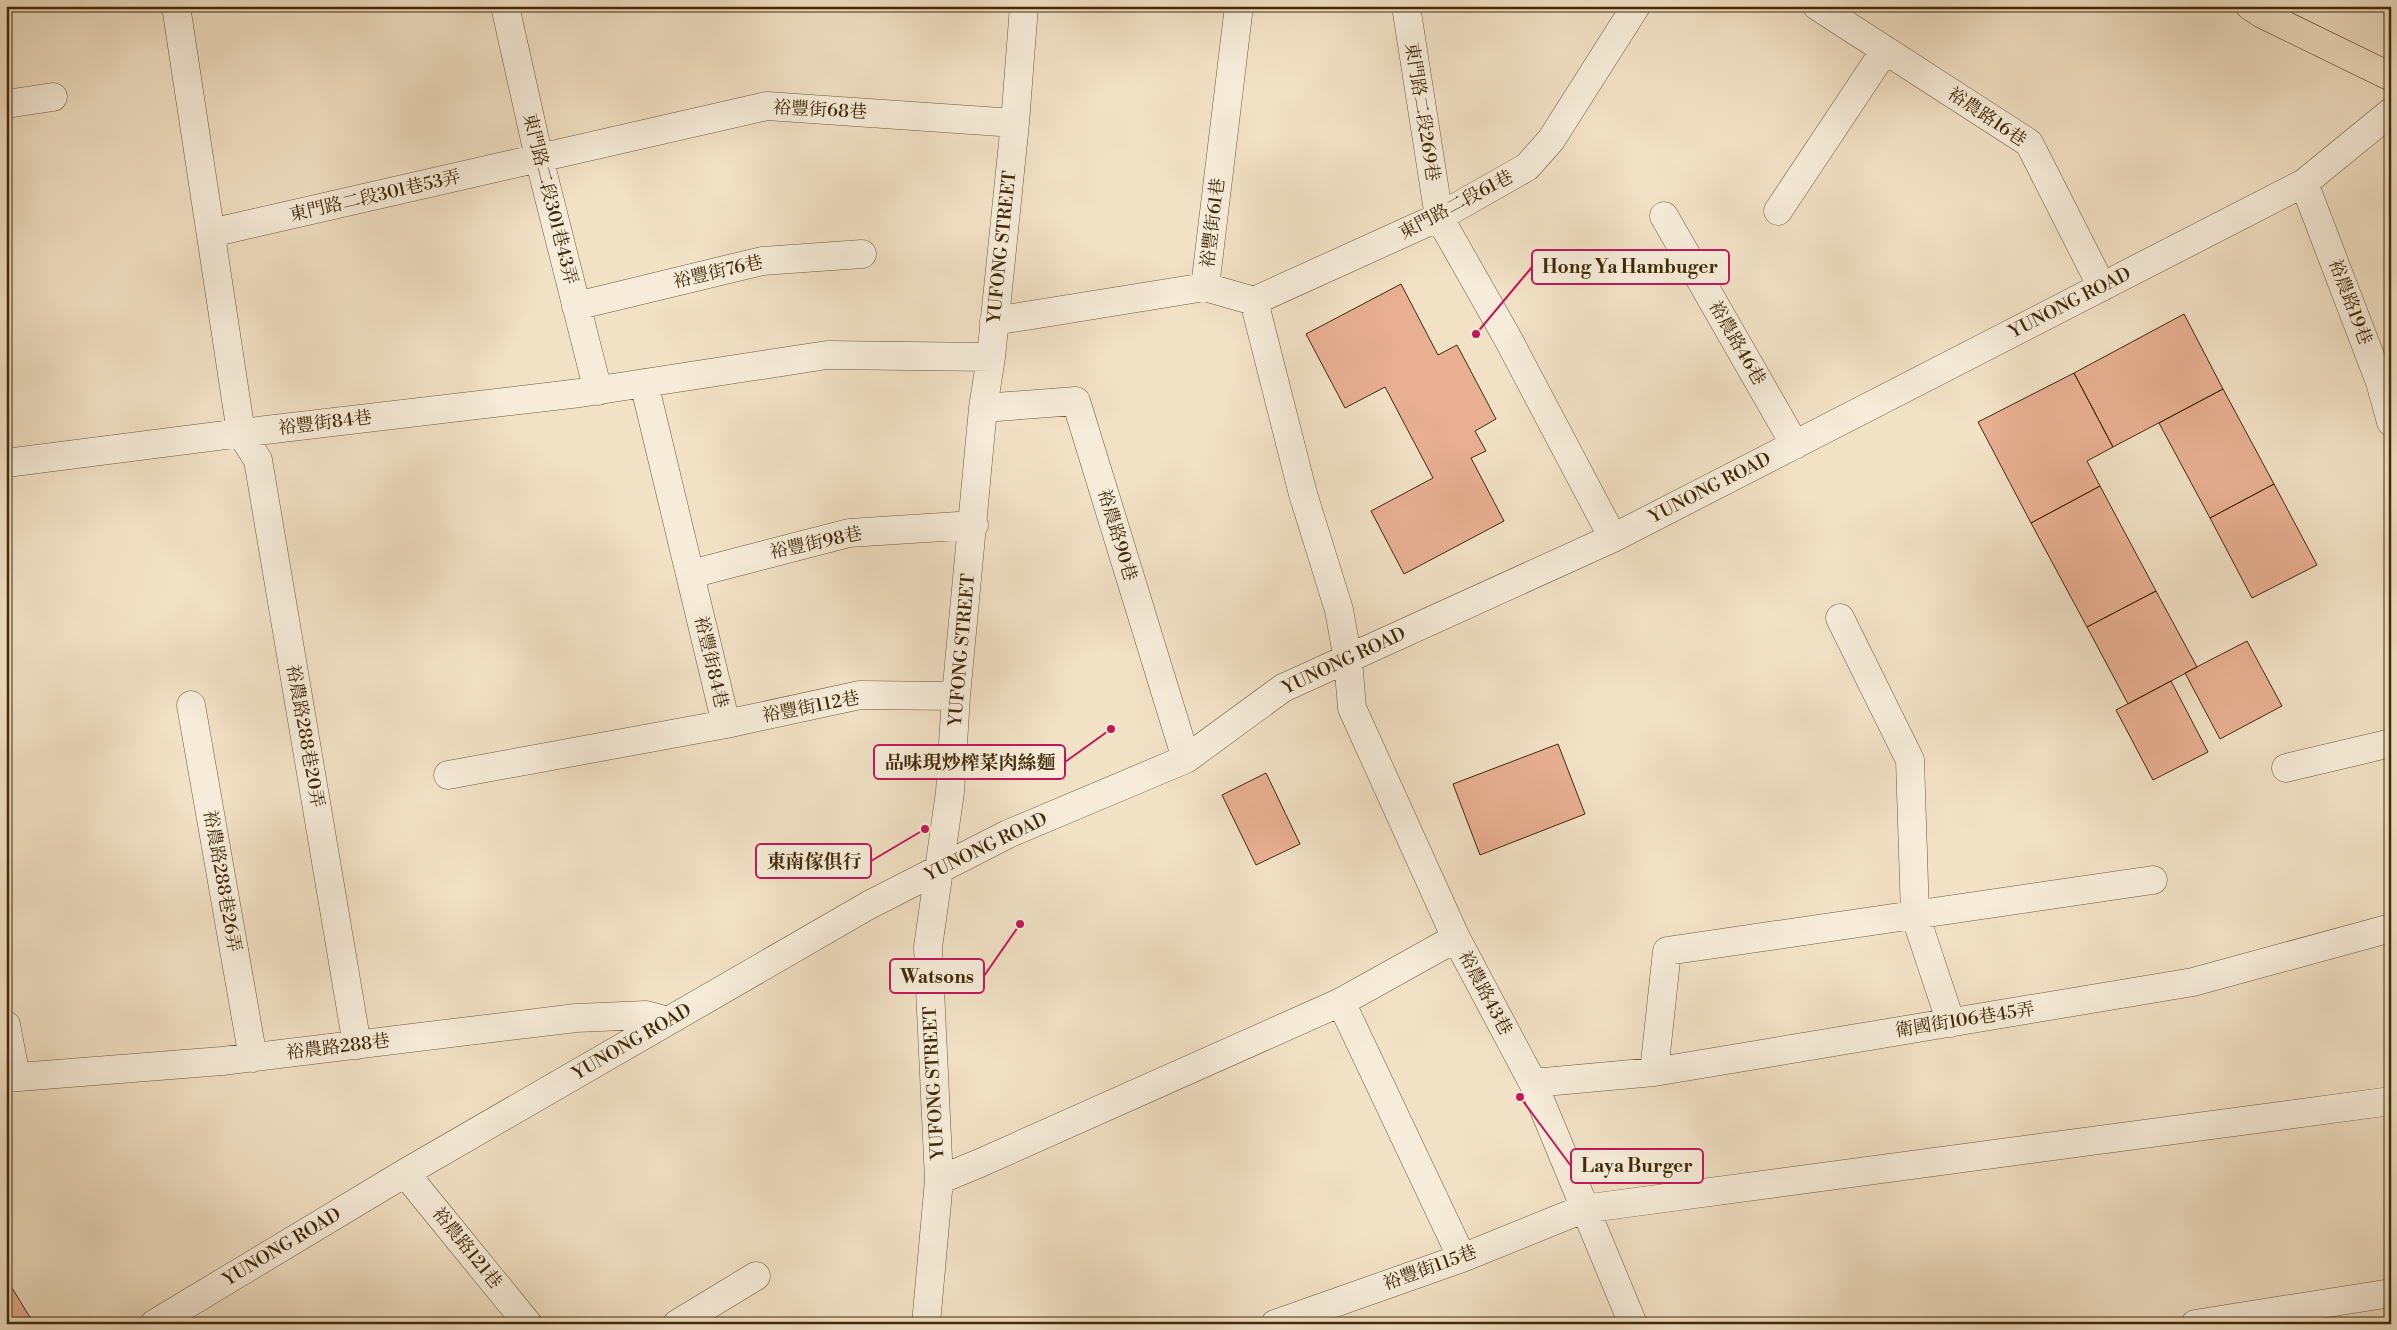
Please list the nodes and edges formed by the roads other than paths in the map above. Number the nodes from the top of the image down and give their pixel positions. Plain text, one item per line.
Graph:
1 (176, 6) edge
2 (505, 6) edge
3 (1024, 6) edge
4 (1239, 6) edge
5 (1406, 6) edge
6 (1636, 6) edge
7 (1817, 6) edge
8 (2250, 6) edge
9 (1885, 50) junction
10 (2391, 77) edge
11 (53, 96) dead end
12 (6, 104) edge
13 (2391, 112) edge
14 (1015, 123) junction
15 (539, 158) junction
16 (2304, 183) junction
17 (1778, 211) dead end
18 (1664, 216) dead end
19 (1439, 217) junction
20 (211, 233) junction
21 (862, 254) dead end
22 (1205, 287) junction
23 (2102, 287) junction
24 (1254, 301) junction
25 (576, 306) junction
26 (994, 321) junction
27 (991, 357) junction
28 (644, 383) junction
29 (598, 390) junction
30 (983, 408) junction
31 (2391, 422) edge
32 (241, 433) junction
33 (1794, 445) junction
34 (6, 463) edge
35 (974, 525) junction
36 (1613, 538) junction
37 (691, 574) junction
38 (1840, 618) dead end
39 (1348, 660) junction
40 (956, 696) junction
41 (191, 705) dead end
42 (726, 724) junction
43 (2391, 743) edge
44 (1186, 759) junction
45 (2286, 768) dead end
46 (448, 775) dead end
47 (938, 870) junction
48 (2152, 880) dead end
49 (1916, 915) junction
50 (2391, 928) edge
51 (1456, 938) junction
52 (1341, 1002) junction
53 (668, 1021) junction
54 (1951, 1023) junction
55 (6, 1025) edge
56 (357, 1044) junction
57 (253, 1058) junction
58 (1654, 1072) junction
59 (11, 1078) edge
60 (1533, 1083) junction
61 (2391, 1101) edge
62 (405, 1173) junction
63 (939, 1180) junction
64 (1583, 1209) junction
65 (1462, 1258) junction
66 (756, 1276) dead end
67 (2391, 1293) edge
68 (154, 1324) edge
69 (528, 1324) edge
70 (677, 1324) edge
71 (926, 1324) edge
72 (1275, 1324) edge
73 (1633, 1324) edge
74 (2195, 1324) edge

1 - 20 street
2 - 15 street, 東門路二段301巷43弄
3 - 14 street, YUFONG STREET
4 - 22 street, 裕豐街61巷
5 - 19 street, 東門路二段269巷
6 - 19 street, 東門路二段61巷
7 - 9 street, 裕農路16巷
8 - 10 main road
9 - 17 street
9 - 23 street, 裕農路16巷
11 - 12 street
13 - 16 street, YUNONG ROAD
14 - 15 street, 裕豐街68巷
14 - 26 street, YUFONG STREET
15 - 20 street, 東門路二段301巷53弄
15 - 25 street, 東門路二段301巷43弄
16 - 23 street, YUNONG ROAD
16 - 31 street, 裕農路19巷
18 - 33 street, 裕農路46巷
19 - 24 street, 東門路二段61巷
19 - 36 street
20 - 32 street
21 - 25 street, 裕豐街76巷
22 - 24 street
22 - 26 street, 裕豐街61巷
23 - 33 street, YUNONG ROAD
24 - 39 street, 裕農路43巷
25 - 29 street, 東門路二段301巷43弄
26 - 27 street, YUFONG STREET
27 - 28 street, 裕豐街84巷
27 - 30 street, YUFONG STREET
28 - 29 street, 裕豐街84巷
28 - 37 street, 裕豐街84巷
29 - 32 street, 裕豐街84巷
30 - 35 street, YUFONG STREET
30 - 44 street, 裕農路90巷
32 - 34 street, 裕豐街84巷
32 - 56 street, 裕農路288巷20弄
33 - 36 street, YUNONG ROAD
35 - 37 street, 裕豐街98巷
35 - 40 street, YUFONG STREET
36 - 39 street, YUNONG ROAD
37 - 42 street, 裕豐街84巷
38 - 49 street
39 - 44 street, YUNONG ROAD
39 - 51 street, 裕農路43巷
40 - 42 street, 裕豐街112巷
40 - 47 street, YUFONG STREET
41 - 57 street, 裕農路288巷26弄
42 - 46 street, 裕豐街84巷
43 - 45 street
44 - 47 street, YUNONG ROAD
47 - 53 street, YUNONG ROAD
47 - 63 street, YUFONG STREET
48 - 49 street
49 - 54 street
49 - 58 street
50 - 54 street, 衛國街106巷45弄
51 - 52 street
51 - 60 street, 裕農路43巷
52 - 63 street
52 - 65 street
53 - 56 street, 裕農路288巷
53 - 62 street, YUNONG ROAD
54 - 58 street, 衛國街106巷45弄
55 - 59 street
56 - 57 street, 裕農路288巷
57 - 59 street, 裕農路288巷
58 - 60 street, 衛國街106巷45弄
60 - 64 street, 裕農路43巷
61 - 64 street, 裕豐街115巷
62 - 68 street, YUNONG ROAD
62 - 69 street, 裕農路121巷
63 - 71 street, YUFONG STREET
64 - 65 street, 裕豐街115巷
64 - 73 street, 裕農路43巷
65 - 72 street, 裕豐街115巷
66 - 70 street
67 - 74 street

